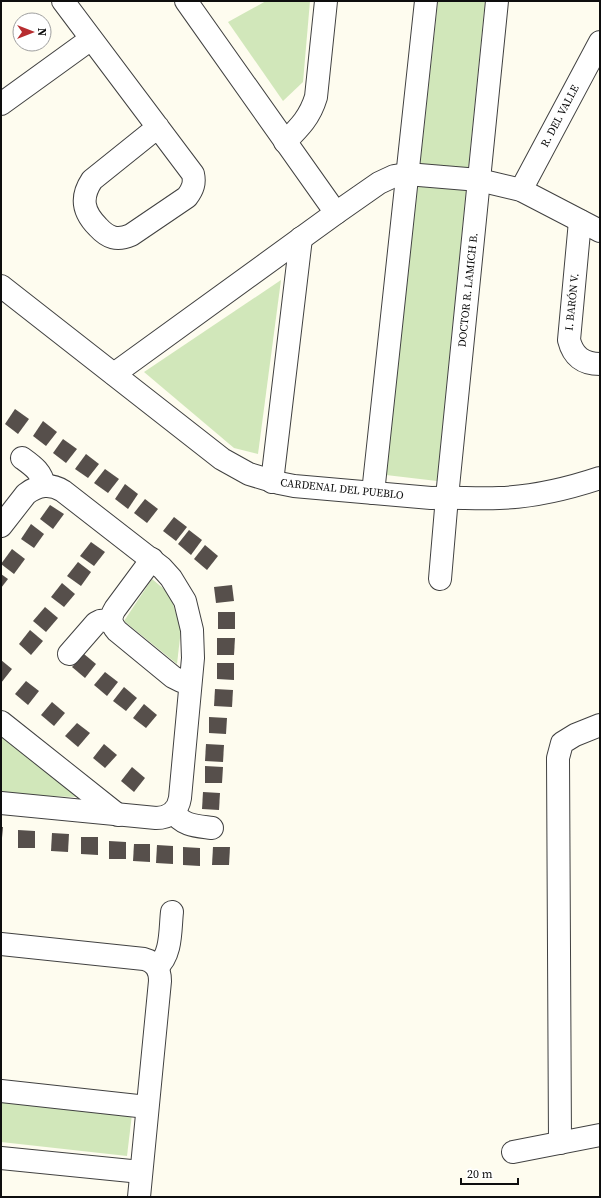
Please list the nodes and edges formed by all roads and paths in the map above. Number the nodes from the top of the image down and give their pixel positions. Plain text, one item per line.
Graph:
1 (63, 1) edge
2 (186, 1) edge
3 (326, 1) edge
4 (426, 1) edge
5 (497, 1) edge
6 (91, 39) junction
7 (600, 42) edge
8 (1, 104) edge
9 (158, 127) junction
10 (285, 142) junction
11 (407, 174) junction
12 (479, 180) junction
13 (521, 190) junction
14 (336, 213) junction
15 (580, 221) junction
16 (600, 231) edge
17 (301, 238) junction
18 (1, 286) edge
19 (600, 364) edge
20 (114, 374) junction
21 (22, 458) dead end
22 (600, 478) edge
23 (272, 482) junction
24 (44, 486) junction
25 (373, 493) junction
26 (447, 497) junction
27 (1, 526) edge
28 (152, 559) junction
29 (440, 579) dead end
30 (111, 620) junction
31 (69, 654) dead end
32 (190, 683) junction
33 (1, 722) edge
34 (600, 726) edge
35 (85, 788) junction
36 (1, 804) edge
37 (72, 811) junction
38 (174, 812) junction
39 (118, 815) junction
40 (212, 828) dead end
41 (172, 912) dead end
42 (1, 944) edge
43 (157, 967) junction
44 (1, 1091) edge
45 (147, 1107) junction
46 (600, 1135) edge
47 (560, 1143) junction
48 (513, 1152) dead end
49 (1, 1158) edge
50 (141, 1172) junction
51 (139, 1197) edge

1 - 6 street
2 - 10 street
3 - 10 street
4 - 11 street
5 - 12 street, DOCTOR R. LAMICH B.
6 - 8 street
6 - 9 street
7 - 13 street, R. DEL VALLE
9 - 9 street
10 - 14 street
11 - 12 street
11 - 14 street
11 - 25 street
12 - 13 street
12 - 26 street, DOCTOR R. LAMICH B.
13 - 15 street
14 - 17 street
15 - 16 street
15 - 19 street, I. BARÓN V.
17 - 20 street
17 - 23 street
18 - 20 street, CARDENAL DEL PUEBLO
20 - 23 street, CARDENAL DEL PUEBLO
21 - 24 street
22 - 26 street, CARDENAL DEL PUEBLO
23 - 25 street, CARDENAL DEL PUEBLO
24 - 27 street
24 - 28 street
25 - 26 street, CARDENAL DEL PUEBLO
26 - 29 street, DOCTOR R. LAMICH B.
28 - 30 street
28 - 32 street
30 - 31 street
30 - 32 street
32 - 38 street
33 - 35 street
34 - 47 street
35 - 37 street
35 - 39 street
36 - 37 street
37 - 39 street
38 - 39 street
38 - 40 street
41 - 43 street
42 - 43 street
43 - 45 street
44 - 45 street
45 - 50 street
46 - 47 street
47 - 48 street
49 - 50 street
50 - 51 street

